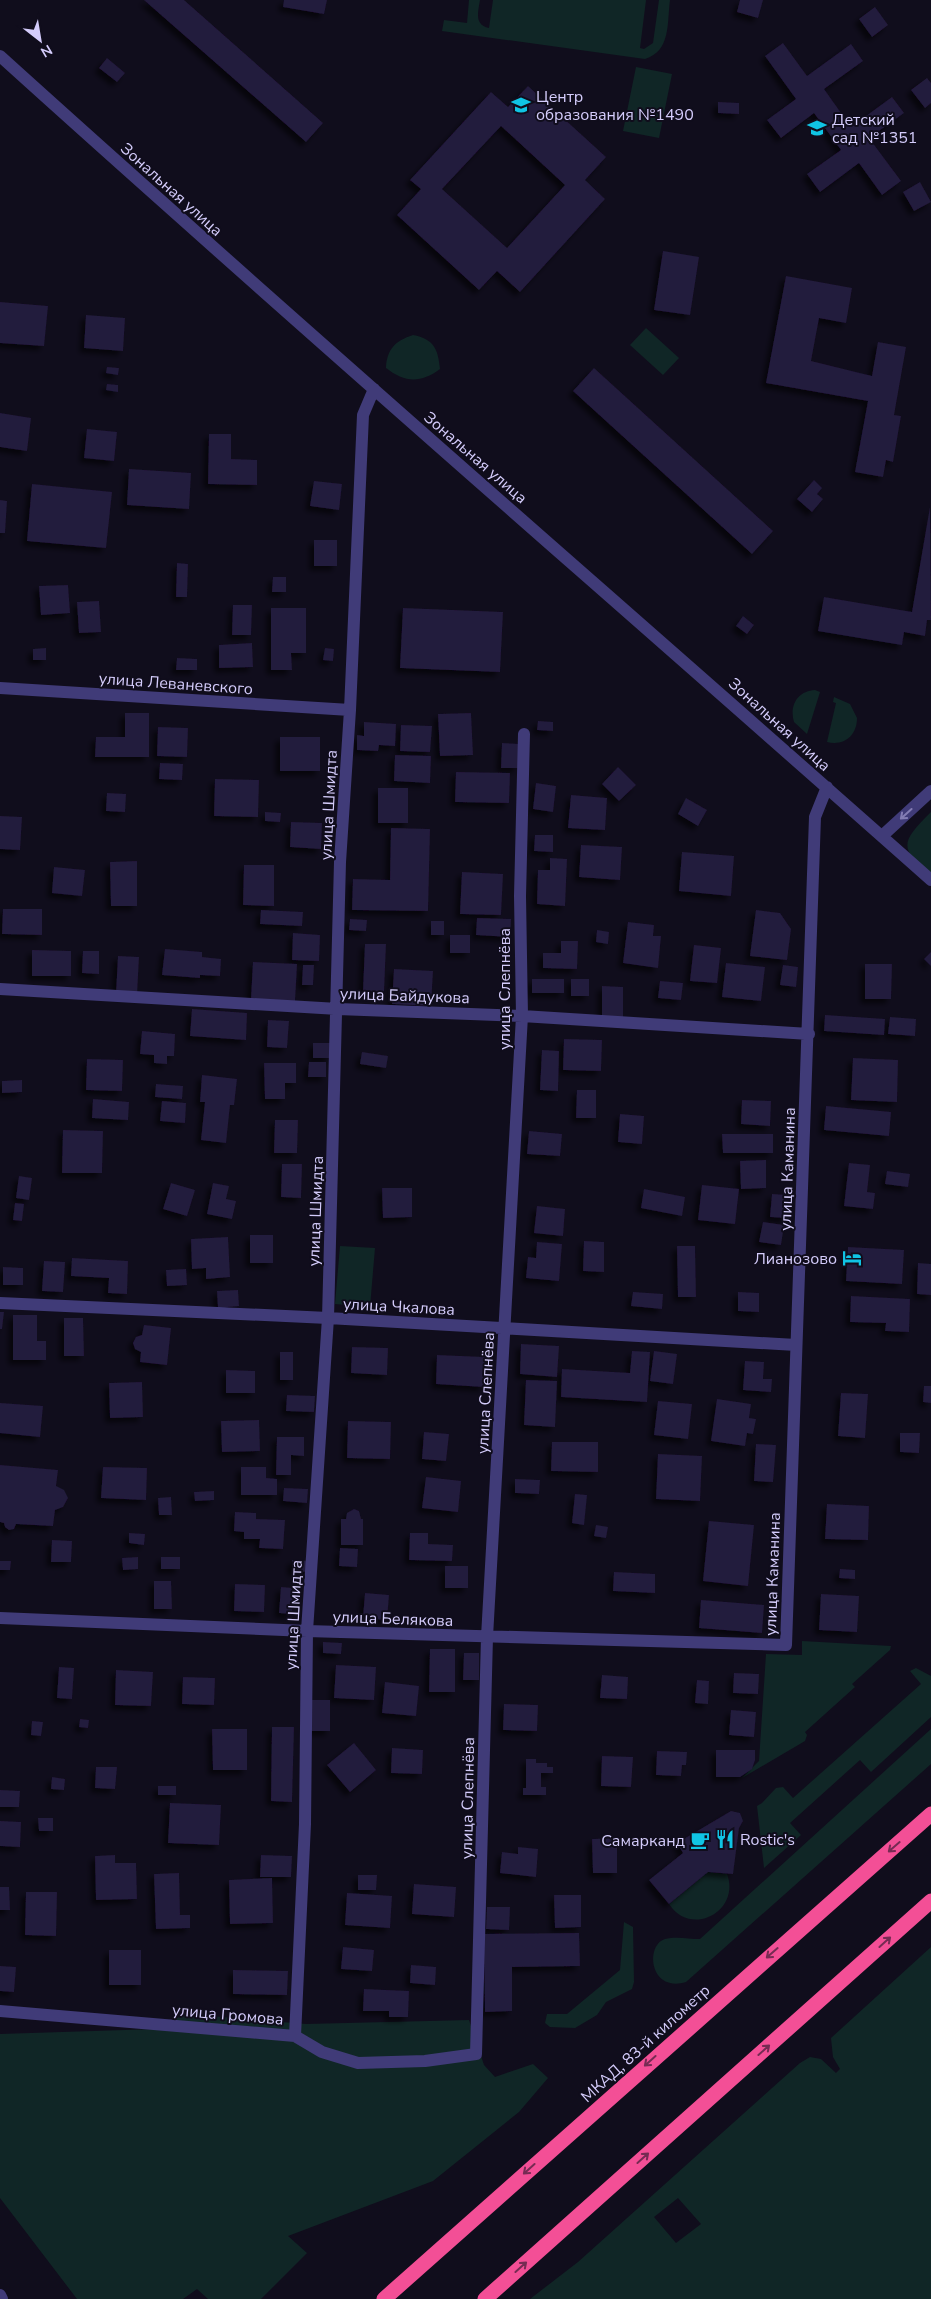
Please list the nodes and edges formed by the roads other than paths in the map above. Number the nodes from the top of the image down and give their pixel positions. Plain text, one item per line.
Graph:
1 (0, 56) edge
2 (374, 389) junction
3 (0, 688) edge
4 (350, 710) junction
5 (524, 734) dead end
6 (827, 787) junction
7 (931, 791) edge
8 (882, 836) junction
9 (931, 880) edge
10 (0, 989) edge
11 (338, 1009) junction
12 (522, 1016) junction
13 (809, 1034) junction
14 (0, 1303) edge
15 (328, 1318) junction
16 (505, 1328) junction
17 (796, 1345) junction
18 (0, 1618) edge
19 (307, 1631) junction
20 (487, 1637) junction
21 (786, 1645) joint
22 (931, 1814) edge
23 (931, 1901) edge
24 (0, 2011) edge
25 (295, 2036) junction
26 (476, 2054) joint
27 (0, 2295) edge
28 (2, 2299) edge
29 (384, 2299) edge
30 (485, 2299) edge

1 - 2 street, Зональная улица
2 - 4 street, улица Шмидта
2 - 6 street, Зональная улица
3 - 4 street, улица Леваневского
4 - 11 street, улица Шмидта
5 - 12 street, улица Слепнёва
6 - 8 street, Зональная улица
6 - 13 street, улица Каманина
7 -> 8 street
8 - 9 street, Зональная улица
10 - 11 street, улица Байдукова
11 - 12 street, улица Байдукова
11 - 15 street, улица Шмидта
12 - 13 street, улица Байдукова
12 - 16 street, улица Слепнёва
13 - 17 street, улица Каманина
14 - 15 street, улица Чкалова
15 - 16 street, улица Чкалова
15 - 19 street, улица Шмидта
16 - 17 street, улица Чкалова
16 - 20 street, улица Слепнёва
17 - 21 street, улица Каманина
18 - 19 street, улица Белякова
19 - 20 street, улица Белякова
19 - 25 street, улица Шмидта
20 - 21 street, улица Белякова
20 - 26 street, улица Слепнёва
22 -> 29 highway, МКАД, 83-й километр
30 -> 23 highway
24 - 25 street, улица Громова
25 - 26 street, улица Громова
27 - 28 street

